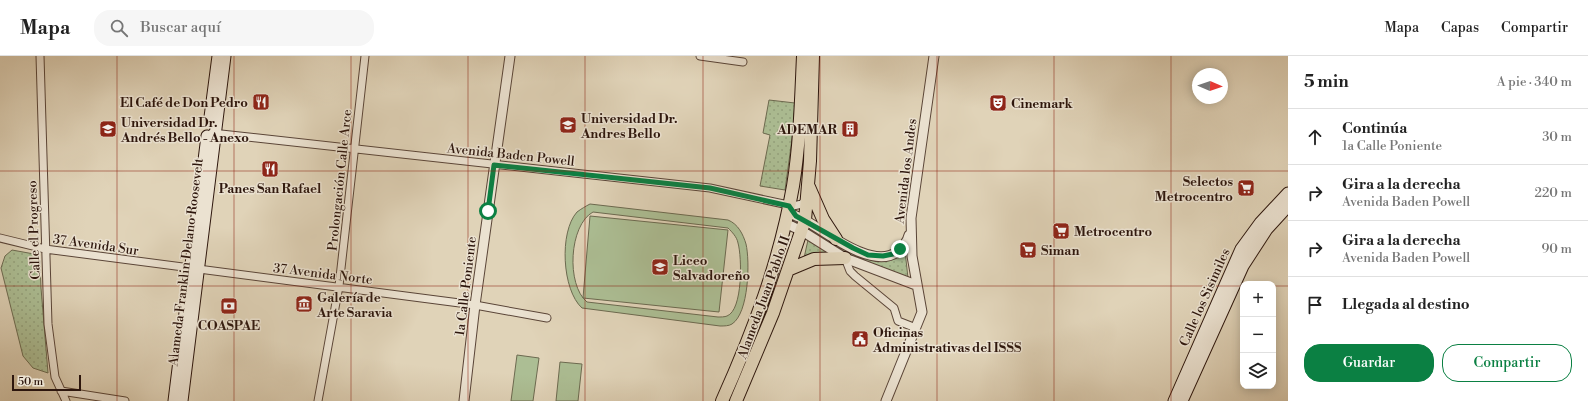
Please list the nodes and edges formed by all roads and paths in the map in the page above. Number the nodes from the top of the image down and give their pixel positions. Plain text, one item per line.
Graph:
1 (40, 56) edge
2 (218, 56) edge
3 (225, 56) edge
4 (365, 56) edge
5 (510, 56) edge
6 (700, 56) edge
7 (803, 56) edge
8 (813, 56) edge
9 (934, 56) edge
10 (743, 62) dead end
11 (212, 133) junction
12 (354, 149) junction
13 (494, 165) junction
14 (808, 191) junction
15 (1288, 193) edge
16 (1288, 206) edge
17 (794, 218) junction
18 (911, 218) junction
19 (0, 238) edge
20 (836, 239) junction
21 (45, 249) junction
22 (845, 258) junction
23 (194, 269) junction
24 (790, 269) junction
25 (916, 284) junction
26 (339, 286) junction
27 (475, 305) junction
28 (547, 318) dead end
29 (916, 328) junction
30 (61, 391) junction
31 (66, 401) edge
32 (124, 401) edge
33 (174, 401) edge
34 (182, 401) edge
35 (318, 401) edge
36 (464, 401) edge
37 (722, 401) edge
38 (736, 401) edge
39 (886, 401) edge
40 (1174, 401) edge
41 (1182, 401) edge

1 - 21 street, Calle el Progreso
2 - 11 main road, Alameda Franklin Delano Roosevelt
3 - 11 main road, Alameda Franklin Delano Roosevelt
4 - 12 street, Prolongación Calle Arce
5 - 13 street, 1a Calle Poniente
6 - 10 street
7 - 17 main road, Alameda Juan Pablo II
8 - 14 main road, Alameda Juan Pablo II
9 - 18 street, Avenida los Andes
11 - 12 street, Avenida Baden Powell
11 - 23 main road, Alameda Franklin Delano Roosevelt
12 - 13 street, Avenida Baden Powell
12 - 26 street, Prolongación Calle Arce
13 - 17 street, Avenida Baden Powell
13 - 27 street, 1a Calle Poniente
14 - 17 main road, Alameda Juan Pablo II
14 - 17 street
14 - 20 main road
15 - 40 main road, Calle los Sisimiles
16 - 41 main road, Calle los Sisimiles
17 - 20 street, Avenida Baden Powell
17 - 22 street
17 - 24 main road, Alameda Juan Pablo II
17 - 37 main road, Alameda Juan Pablo II
18 - 20 street, Avenida Baden Powell
18 - 25 street, Avenida los Andes
19 - 21 street, 37 Avenida Sur
21 - 23 street, 37 Avenida Sur
21 - 30 street, Calle el Progreso
22 - 24 main road
22 - 25 street
22 - 29 street
23 - 26 street, 37 Avenida Norte
23 - 33 main road, Alameda Franklin Delano Roosevelt
23 - 34 main road, Alameda Franklin Delano Roosevelt
24 - 38 main road, Alameda Juan Pablo II
25 - 29 street, Avenida los Andes
26 - 27 street, 37 Avenida Norte
26 - 35 street, Prolongación Calle Arce
27 - 28 street, 37 Avenida Norte
27 - 36 street, 1a Calle Poniente
29 - 39 street, Avenida los Andes
30 - 31 street, Calle el Progreso
30 - 32 street

